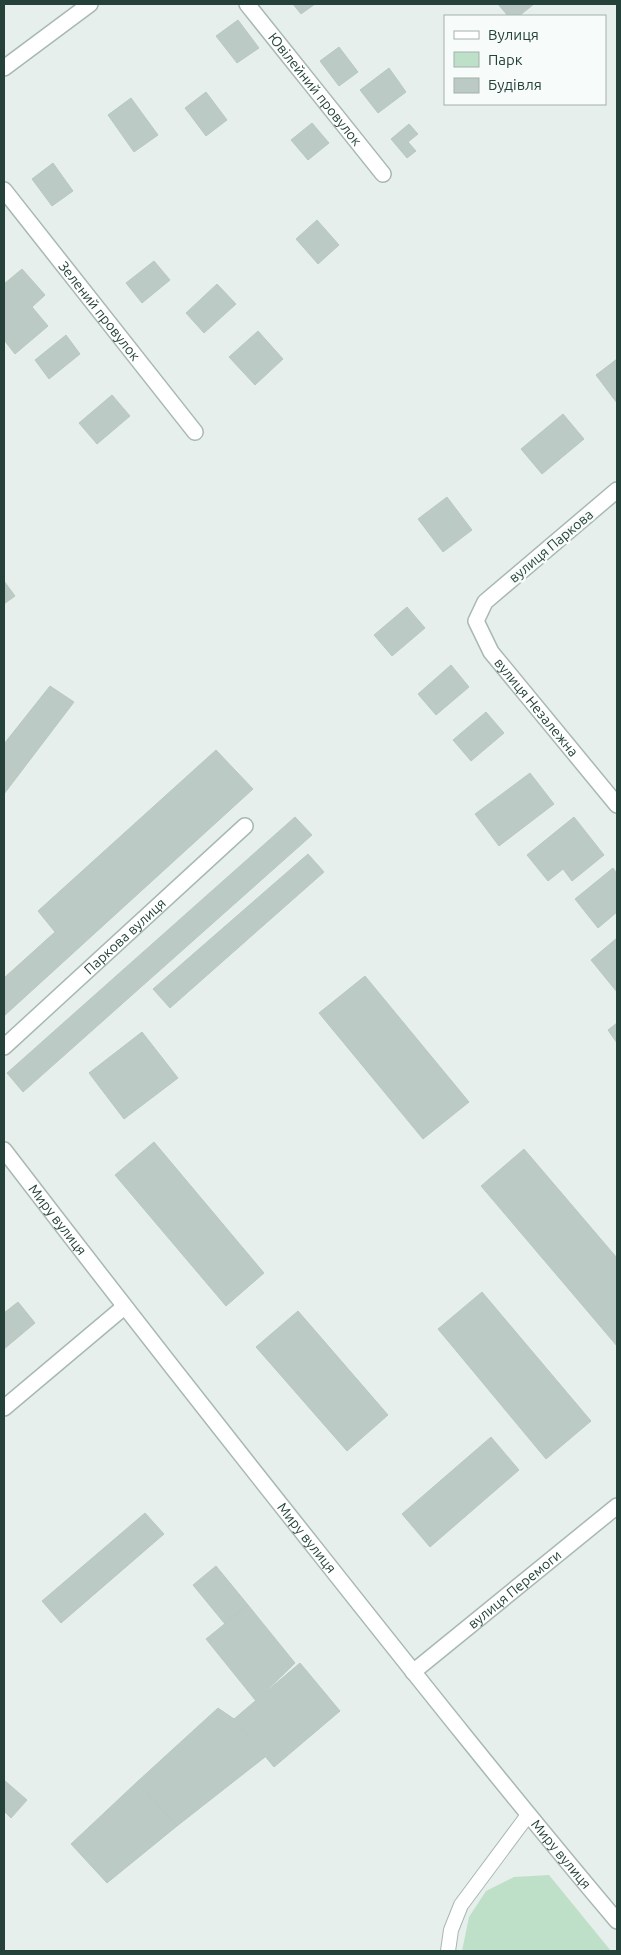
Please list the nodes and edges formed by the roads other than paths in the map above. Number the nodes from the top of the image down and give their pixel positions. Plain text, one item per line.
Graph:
1 (90, 4) edge
2 (246, 4) edge
3 (4, 68) edge
4 (383, 174) dead end
5 (4, 190) edge
6 (195, 432) dead end
7 (617, 490) edge
8 (485, 602) joint
9 (617, 805) edge
10 (245, 826) dead end
11 (4, 1047) edge
12 (4, 1150) edge
13 (124, 1307) junction
14 (4, 1408) edge
15 (617, 1506) edge
16 (413, 1672) junction
17 (528, 1815) junction
18 (617, 1922) edge
19 (448, 1951) edge

1 - 3 street
2 - 4 street, Ювілейний провулок
5 - 6 street, Зелений провулок
7 - 8 street, вулиця Паркова
8 - 9 street, вулиця Незалежна
10 - 11 street, Паркова вулиця
12 - 13 street, Миру вулиця
13 - 14 street
13 - 16 street, Миру вулиця
15 - 16 street, вулиця Перемоги
16 - 17 street, Миру вулиця
17 - 18 street, Миру вулиця
17 - 19 lane

